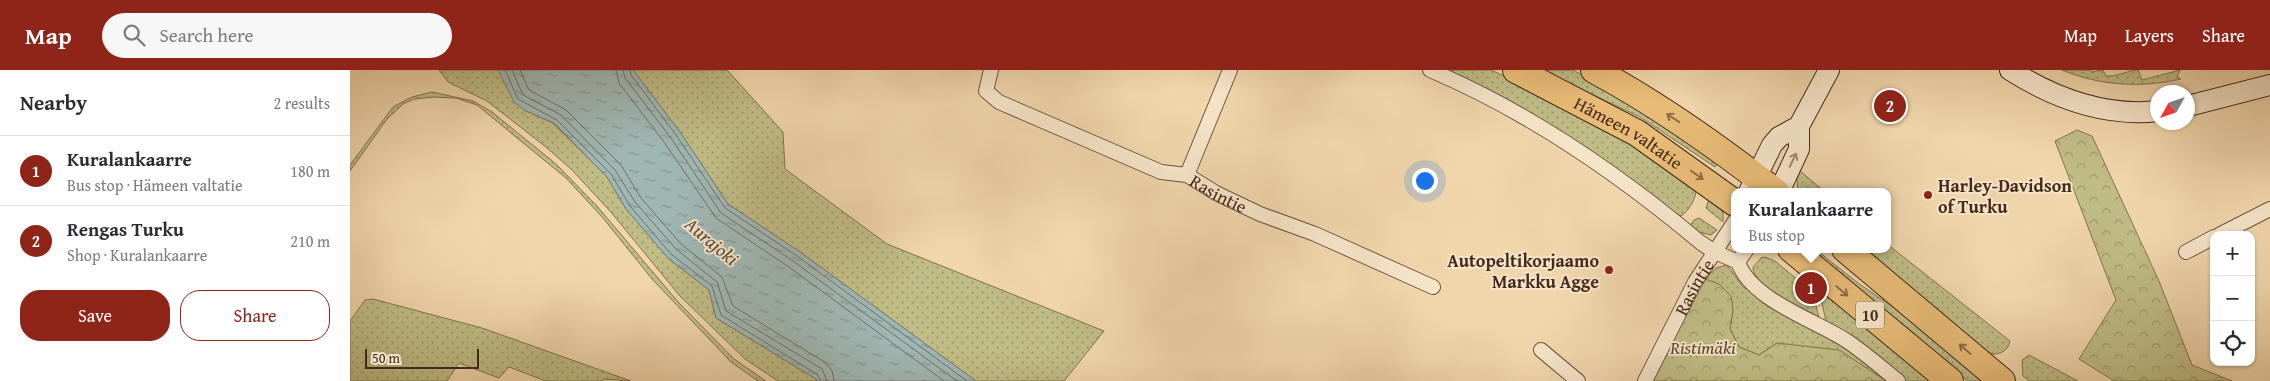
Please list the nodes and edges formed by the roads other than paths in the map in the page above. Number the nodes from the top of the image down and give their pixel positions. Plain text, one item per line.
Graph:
1 (1230, 70) edge
2 (1430, 70) edge
3 (1516, 70) edge
4 (1594, 70) edge
5 (1829, 70) edge
6 (2010, 70) edge
7 (989, 76) edge
8 (2270, 84) edge
9 (2195, 104) edge
10 (2150, 111) edge
11 (1798, 126) junction
12 (1187, 175) junction
13 (1765, 188) edge
14 (1731, 200) edge
15 (2270, 208) edge
16 (1731, 227) edge
17 (2227, 231) edge
18 (2210, 240) edge
19 (1715, 252) junction
20 (2186, 252) dead end
21 (1744, 253) edge
22 (1796, 253) edge
23 (1850, 253) edge
24 (1738, 262) junction
25 (1433, 287) dead end
26 (1541, 350) dead end
27 (1578, 381) edge
28 (1645, 381) edge
29 (1898, 381) edge
30 (1950, 381) edge
31 (2002, 381) edge

1 - 12 street
2 - 19 street
3 -> 14 highway, Hämeen valtatie
13 -> 4 highway, Hämeen valtatie
5 - 11 street
6 - 10 street
7 - 12 street, Rasintie
8 - 9 street
13 -> 11 street
11 - 13 street
12 - 25 street, Rasintie
15 - 17 street
16 - 19 street, Rasintie
18 - 20 street
19 - 24 street
19 - 28 street, Rasintie
21 - 24 street, Rasintie
22 -> 30 highway, 10
31 -> 23 highway, 10
24 - 29 street
26 - 27 street

